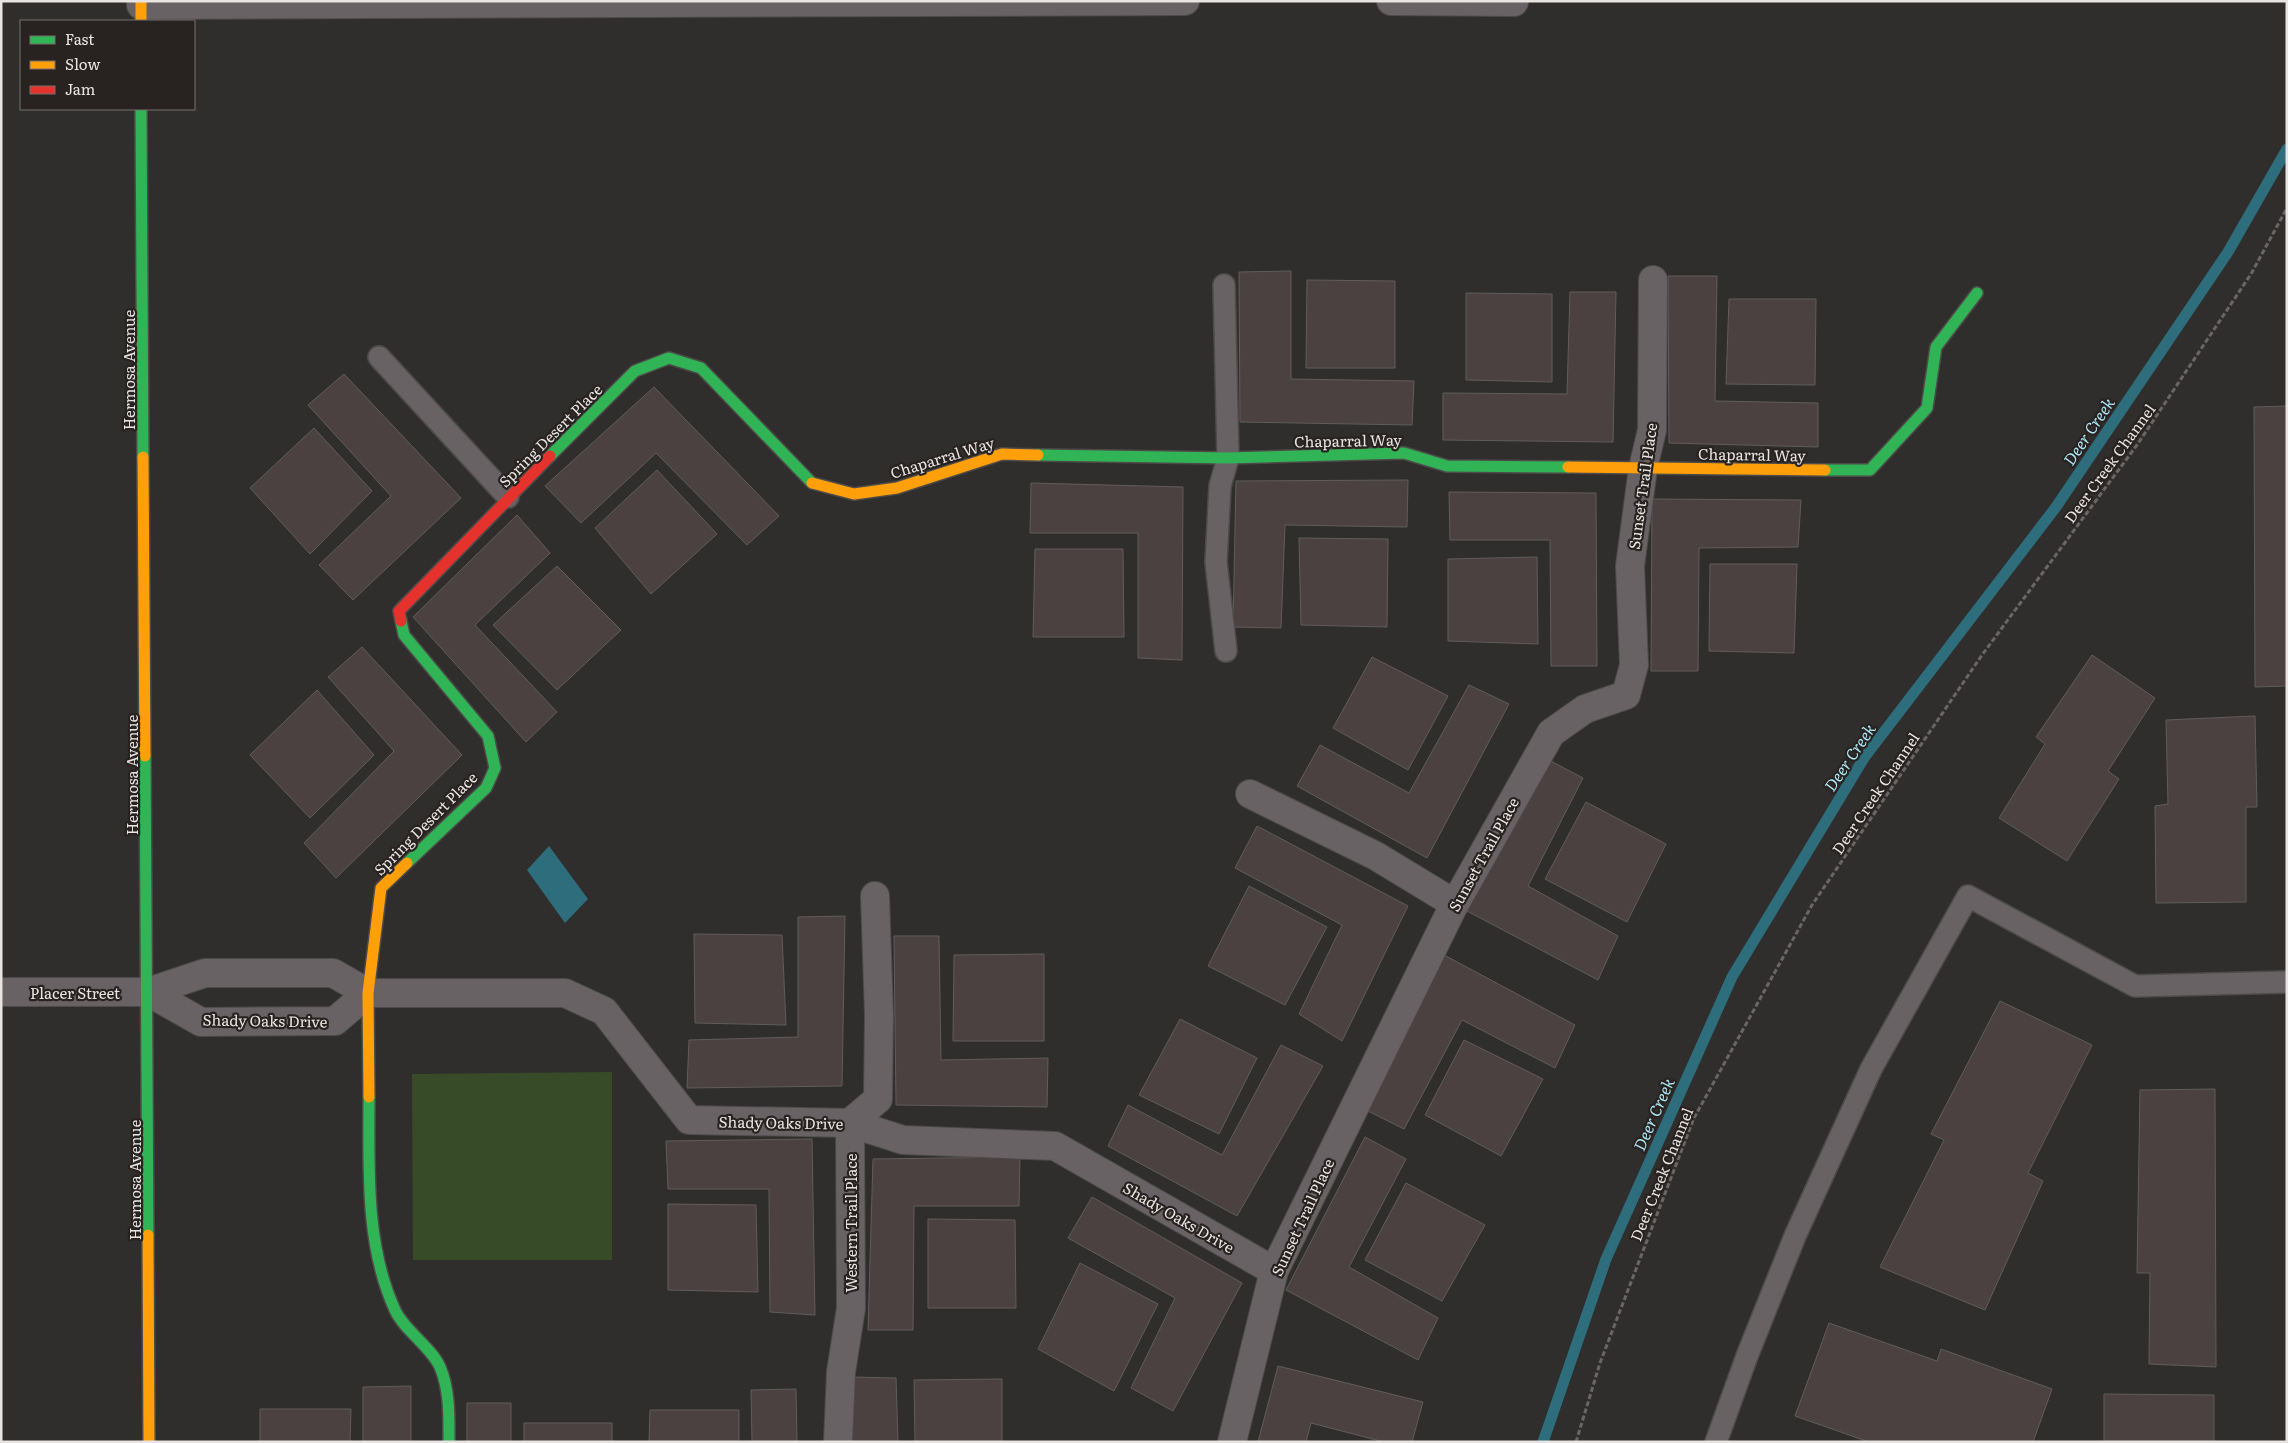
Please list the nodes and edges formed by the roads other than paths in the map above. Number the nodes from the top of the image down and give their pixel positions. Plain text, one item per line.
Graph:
1 (1185, 1) edge
2 (1391, 1) edge
3 (864, 2) edge
4 (1514, 2) edge
5 (141, 9) edge
6 (141, 110) edge
7 (1652, 280) dead end
8 (1224, 286) dead end
9 (1977, 293) dead end
10 (379, 356) dead end
11 (669, 358) joint
12 (1228, 458) junction
13 (1643, 468) junction
14 (508, 497) junction
15 (1226, 651) dead end
16 (1250, 794) dead end
17 (875, 896) dead end
18 (1455, 904) junction
19 (2287, 982) edge
20 (1, 992) edge
21 (148, 992) junction
22 (368, 993) junction
23 (850, 1123) junction
24 (1274, 1271) junction
25 (149, 1442) edge
26 (449, 1442) edge
27 (838, 1442) edge
28 (1232, 1442) edge
29 (1716, 1442) edge

1 - 3 street
2 - 4 street
3 - 5 street
6 - 21 street, Hermosa Avenue
7 - 13 street, Sunset Trail Place
8 - 12 lane
9 - 13 street, Chaparral Way
10 - 14 lane
11 - 12 street, Chaparral Way
11 - 14 street, Spring Desert Place
12 - 13 street, Chaparral Way
12 - 15 lane
13 - 18 street, Sunset Trail Place
14 - 22 street, Spring Desert Place
16 - 18 street
17 - 23 street
18 - 24 street, Sunset Trail Place
19 - 29 lane
20 - 21 street, Placer Street
21 - 22 street
21 - 22 street, Shady Oaks Drive
21 - 25 street, Hermosa Avenue
22 - 23 street, Shady Oaks Drive
22 - 26 street, Spring Desert Place
23 - 24 street, Shady Oaks Drive
23 - 27 street, Western Trail Place
24 - 28 street, Sunset Trail Place

